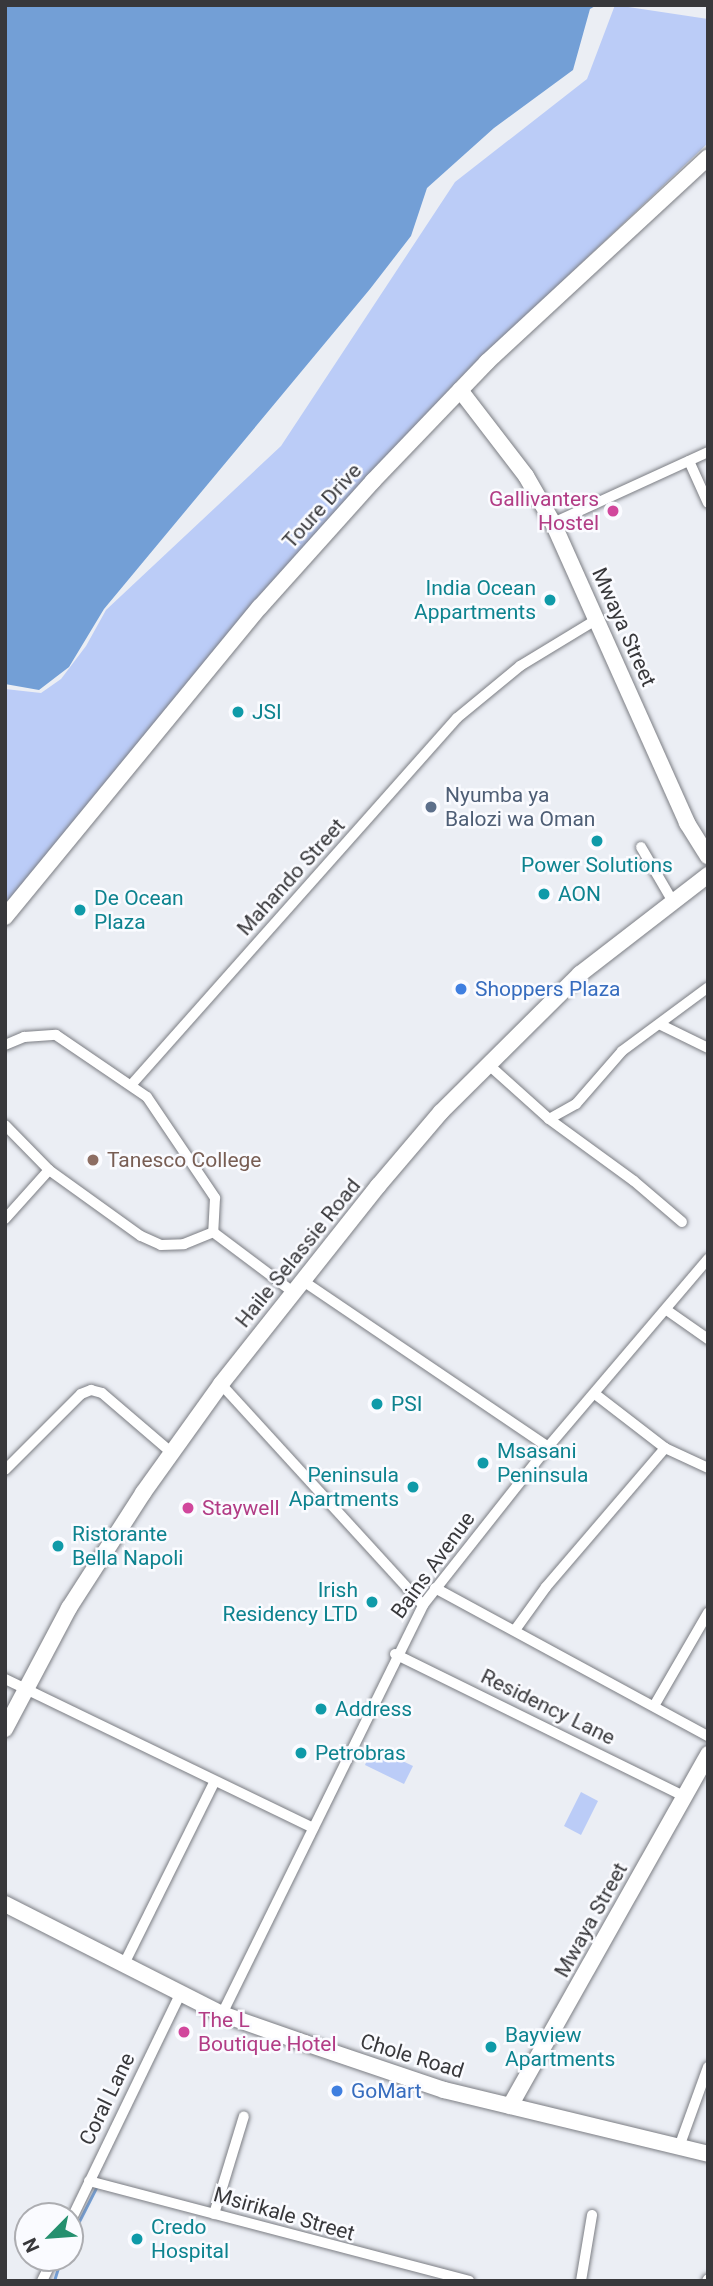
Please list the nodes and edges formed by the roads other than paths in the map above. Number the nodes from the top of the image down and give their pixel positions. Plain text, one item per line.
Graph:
1 (708, 157) edge
2 (460, 390) junction
3 (708, 452) edge
4 (689, 461) junction
5 (708, 503) edge
6 (553, 523) junction
7 (599, 618) junction
8 (641, 847) dead end
9 (708, 856) edge
10 (708, 875) edge
11 (672, 900) junction
12 (5, 917) edge
13 (707, 988) edge
14 (661, 1025) junction
15 (5, 1045) edge
16 (708, 1048) edge
17 (490, 1066) junction
18 (132, 1084) junction
19 (549, 1119) junction
20 (5, 1125) edge
21 (49, 1170) junction
22 (5, 1219) edge
23 (682, 1223) dead end
24 (213, 1232) junction
25 (708, 1259) edge
26 (298, 1287) junction
27 (668, 1311) junction
28 (708, 1339) edge
29 (220, 1384) junction
30 (595, 1394) junction
31 (548, 1447) junction
32 (665, 1448) junction
33 (172, 1454) junction
34 (708, 1468) edge
35 (5, 1470) edge
36 (435, 1588) junction
37 (423, 1605) junction
38 (708, 1613) edge
39 (515, 1630) junction
40 (395, 1654) junction
41 (5, 1679) edge
42 (24, 1691) junction
43 (654, 1706) junction
44 (5, 1729) edge
45 (708, 1736) edge
46 (708, 1754) edge
47 (215, 1782) junction
48 (683, 1796) junction
49 (313, 1828) junction
50 (5, 1904) edge
51 (124, 1964) junction
52 (180, 1994) junction
53 (222, 2014) junction
54 (708, 2067) edge
55 (510, 2106) junction
56 (244, 2116) dead end
57 (679, 2147) junction
58 (708, 2154) edge
59 (89, 2181) junction
60 (79, 2202) edge
61 (214, 2214) junction
62 (592, 2215) dead end
63 (469, 2281) edge
64 (581, 2281) edge

1 - 2 street, Toure Drive
2 - 6 street, Mwaya Street
2 - 12 street, Toure Drive
3 - 4 street
4 - 5 street
4 - 6 street
6 - 7 street, Mwaya Street
7 - 9 street, Mwaya Street
7 - 18 street, Mahando Street
8 - 11 street
10 - 11 street, Haile Selassie Road
11 - 17 street, Haile Selassie Road
13 - 14 street
14 - 16 street
14 - 19 street
15 - 18 street
17 - 19 street
17 - 26 street, Haile Selassie Road
18 - 24 street
19 - 23 street
20 - 21 street
21 - 22 street
21 - 24 street
24 - 26 street
25 - 27 street, Bains Avenue
26 - 29 street, Haile Selassie Road
26 - 31 street
27 - 28 street
27 - 30 street, Bains Avenue
29 - 33 street, Haile Selassie Road
29 - 37 street
30 - 31 street, Bains Avenue
30 - 32 street
31 - 36 street, Bains Avenue
32 - 34 street
32 - 39 street
33 - 35 street
33 - 42 street, Haile Selassie Road
36 - 37 street, Bains Avenue
36 - 39 street
37 - 40 street, Bains Avenue
38 - 43 street
39 - 43 street
40 - 48 street, Residency Lane
40 - 49 street, Bains Avenue
41 - 42 street
42 - 44 street, Haile Selassie Road
42 - 47 street
43 - 45 street
46 - 48 street, Mwaya Street
47 - 49 street
47 - 51 street
48 - 55 street, Mwaya Street
49 - 53 street, Bains Avenue
50 - 51 street, Chole Road
51 - 52 street, Chole Road
52 - 53 street, Chole Road
52 - 59 street, Coral Lane
53 - 55 street, Chole Road
54 - 57 street
55 - 57 street, Chole Road
56 - 61 street
57 - 58 street, Chole Road
59 - 60 street, Coral Lane
59 - 61 street, Msirikale Street
61 - 63 street, Msirikale Street
62 - 64 street

